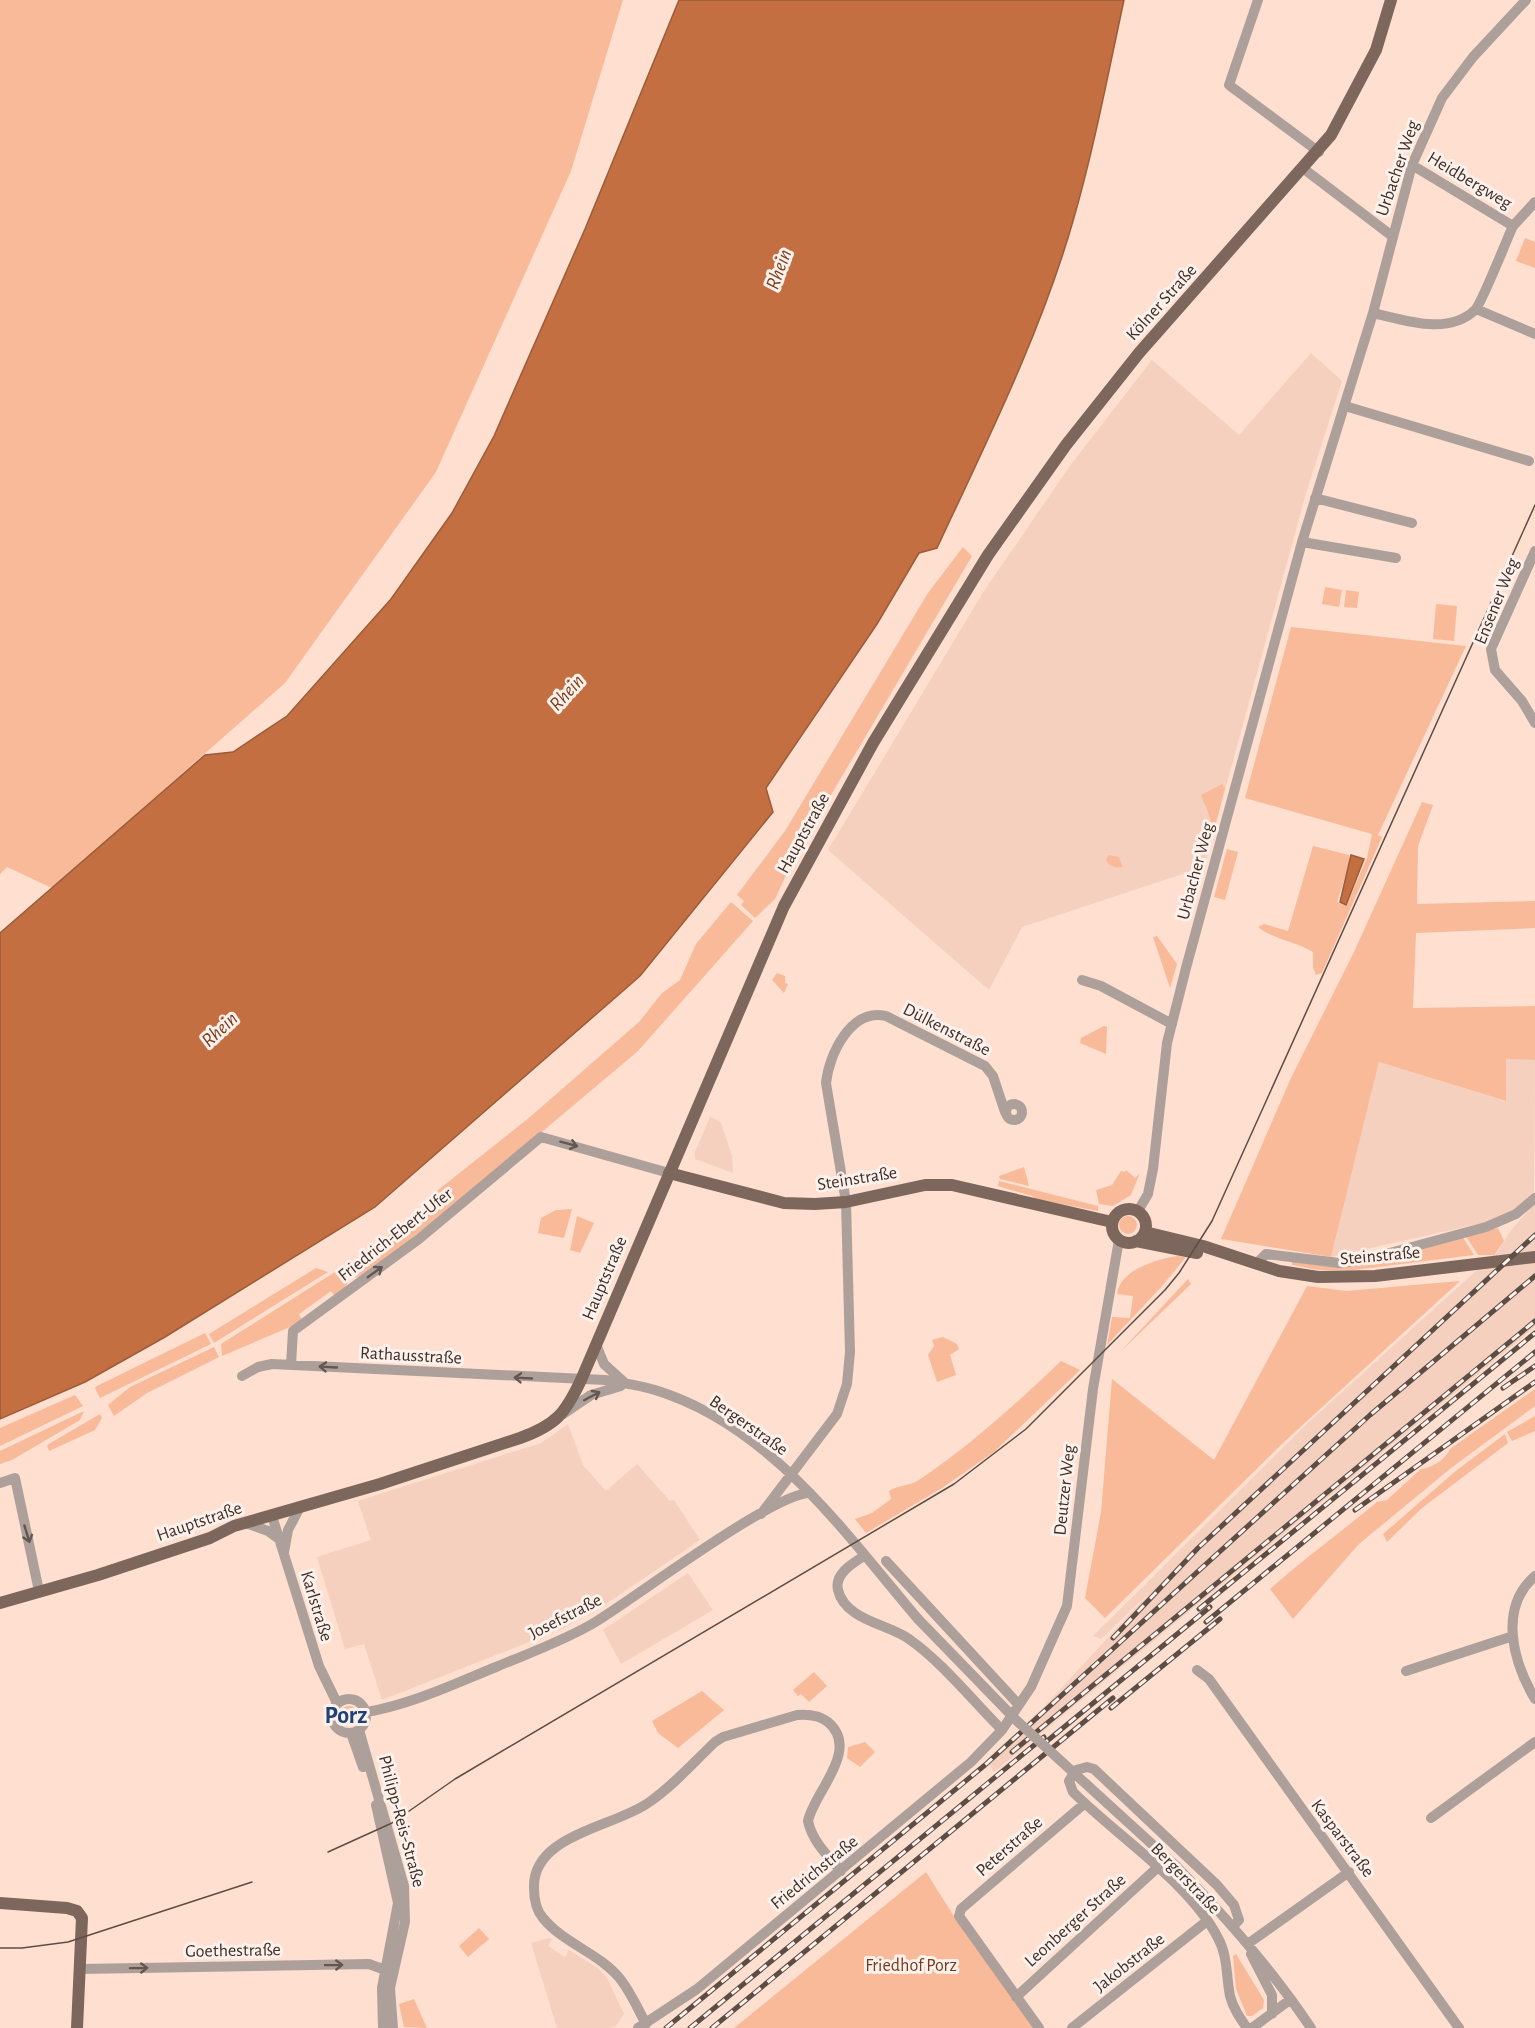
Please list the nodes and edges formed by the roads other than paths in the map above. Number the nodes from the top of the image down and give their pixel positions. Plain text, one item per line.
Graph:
1 (1258, 0) edge
2 (1391, 0) edge
3 (1526, 0) edge
4 (1319, 152) junction
5 (1412, 165) junction
6 (1304, 169) junction
7 (1535, 202) edge
8 (1513, 226) junction
9 (1392, 236) junction
10 (1476, 309) junction
11 (1373, 313) junction
12 (1535, 334) edge
13 (1345, 406) junction
14 (1529, 460) dead end
15 (1316, 498) junction
16 (1412, 523) dead end
17 (1302, 542) junction
18 (1535, 551) edge
19 (1396, 558) dead end
20 (946, 624) joint
21 (1535, 723) edge
22 (1082, 980) dead end
23 (1172, 1024) junction
24 (1005, 1112) dead end
25 (541, 1137) joint
26 (669, 1173) junction
27 (1535, 1198) edge
28 (846, 1202) junction
29 (1138, 1211) junction
30 (1112, 1222) junction
31 (1141, 1237) junction
32 (1119, 1240) junction
33 (1535, 1257) edge
34 (1256, 1264) junction
35 (596, 1344) junction
36 (291, 1365) junction
37 (242, 1376) dead end
38 (581, 1380) junction
39 (627, 1384) junction
40 (561, 1416) junction
41 (790, 1474) junction
42 (0, 1483) edge
43 (810, 1493) junction
44 (300, 1507) junction
45 (761, 1514) junction
46 (272, 1516) junction
47 (246, 1523) junction
48 (279, 1539) junction
49 (284, 1555) junction
50 (864, 1556) junction
51 (886, 1561) dead end
52 (1535, 1576) edge
53 (39, 1591) junction
54 (0, 1603) edge
55 (1512, 1636) junction
56 (1197, 1670) dead end
57 (1406, 1671) dead end
58 (1535, 1699) edge
59 (337, 1703) junction
60 (1019, 1705) junction
61 (367, 1712) junction
62 (1002, 1730) junction
63 (355, 1732) junction
64 (1535, 1742) edge
65 (1084, 1804) junction
66 (1431, 1818) dead end
67 (1157, 1868) junction
68 (841, 1871) junction
69 (1349, 1872) junction
70 (0, 1903) edge
71 (1207, 1921) junction
72 (1234, 1925) junction
73 (1249, 1943) junction
74 (80, 1969) junction
75 (385, 1970) junction
76 (1016, 1997) junction
77 (1292, 1999) junction
78 (1272, 2014) junction
79 (641, 2026) edge
80 (77, 2028) edge
81 (382, 2028) edge
82 (393, 2028) edge
83 (1039, 2028) edge
84 (1072, 2028) edge
85 (1247, 2028) edge
86 (1252, 2028) edge
87 (1311, 2028) edge
88 (1459, 2028) edge

1 - 4 street
2 - 4 main road, Kölner Straße
3 - 5 street, Urbacher Weg
4 - 6 main road, Kölner Straße
5 - 8 street, Heidbergweg
5 - 9 street, Urbacher Weg
6 - 9 street, Urbacher Weg
6 - 20 main road, Kölner Straße
7 - 8 street, Heidbergweg
8 - 10 street
9 - 11 street, Urbacher Weg
10 - 11 street
10 - 12 street
11 - 13 street, Urbacher Weg
13 - 14 street
13 - 15 street, Urbacher Weg
15 - 16 street
15 - 17 street, Urbacher Weg
17 - 19 street
17 - 23 street, Urbacher Weg
18 - 21 street, Ensener Weg
20 - 26 main road, Hauptstraße
22 - 23 street
23 - 29 street, Urbacher Weg
24 - 28 street, Dülkenstraße
25 -> 26 street, Steinstraße
36 -> 25 street, Friedrich-Ebert-Ufer
26 - 28 main road, Steinstraße
26 - 35 main road, Hauptstraße
27 - 34 street
28 - 30 main road, Steinstraße
28 - 41 street, Josefstraße
29 - 30 main road
29 - 31 main road
30 - 32 main road
31 - 32 main road
31 - 34 main road, Steinstraße
32 - 60 street, Deutzer Weg
33 - 34 main road, Steinstraße
35 - 38 main road, Hauptstraße
35 - 39 street
36 - 37 street, Rathausstraße
38 -> 36 street, Rathausstraße
38 - 39 street, Bergerstraße
38 - 40 main road, Hauptstraße
40 -> 39 street
39 - 41 street, Bergerstraße
40 - 44 main road, Hauptstraße
41 - 43 street, Bergerstraße
41 - 45 street, Josefstraße
42 -> 53 street
43 - 45 street, Josefstraße
43 - 50 street, Bergerstraße
44 - 46 main road, Hauptstraße
44 - 49 street
45 - 61 street, Josefstraße
46 - 47 main road, Hauptstraße
46 - 48 street, Karlstraße
47 - 48 street
47 - 53 main road, Hauptstraße
48 - 49 street, Karlstraße
49 - 59 street, Karlstraße
50 - 62 street
50 - 72 street, Bergerstraße, bridge
51 - 60 street
52 - 55 street
53 - 54 main road, Hauptstraße
55 - 57 street
55 - 58 street
56 - 69 street, Kasparstraße
59 - 61 street
59 - 63 street
60 - 62 street, Deutzer Weg
61 - 63 street
62 - 68 street, Friedrichstraße
63 - 75 street, Philipp-Reis-Straße
63 - 82 street, Philipp-Reis-Straße
64 - 66 street
65 - 67 street, Bergerstraße
65 - 72 street, Bergerstraße
65 - 76 street, Peterstraße
67 - 71 street, Bergerstraße
67 - 76 street, Leonberger Straße
68 - 79 street, Friedrichstraße
68 - 79 street
69 - 73 street
69 - 88 street, Kasparstraße
70 - 74 main road
71 - 84 street, Jakobstraße
71 - 85 street, Bergerstraße
72 - 73 street, Bergerstraße
72 - 78 street, Bergerstraße
73 - 77 street, Bergerstraße
74 -> 75 street, Goethestraße
74 - 80 main road
75 - 81 street, Philipp-Reis-Straße
76 - 83 street
77 - 78 street
77 - 87 street, Bergerstraße
78 - 86 street

